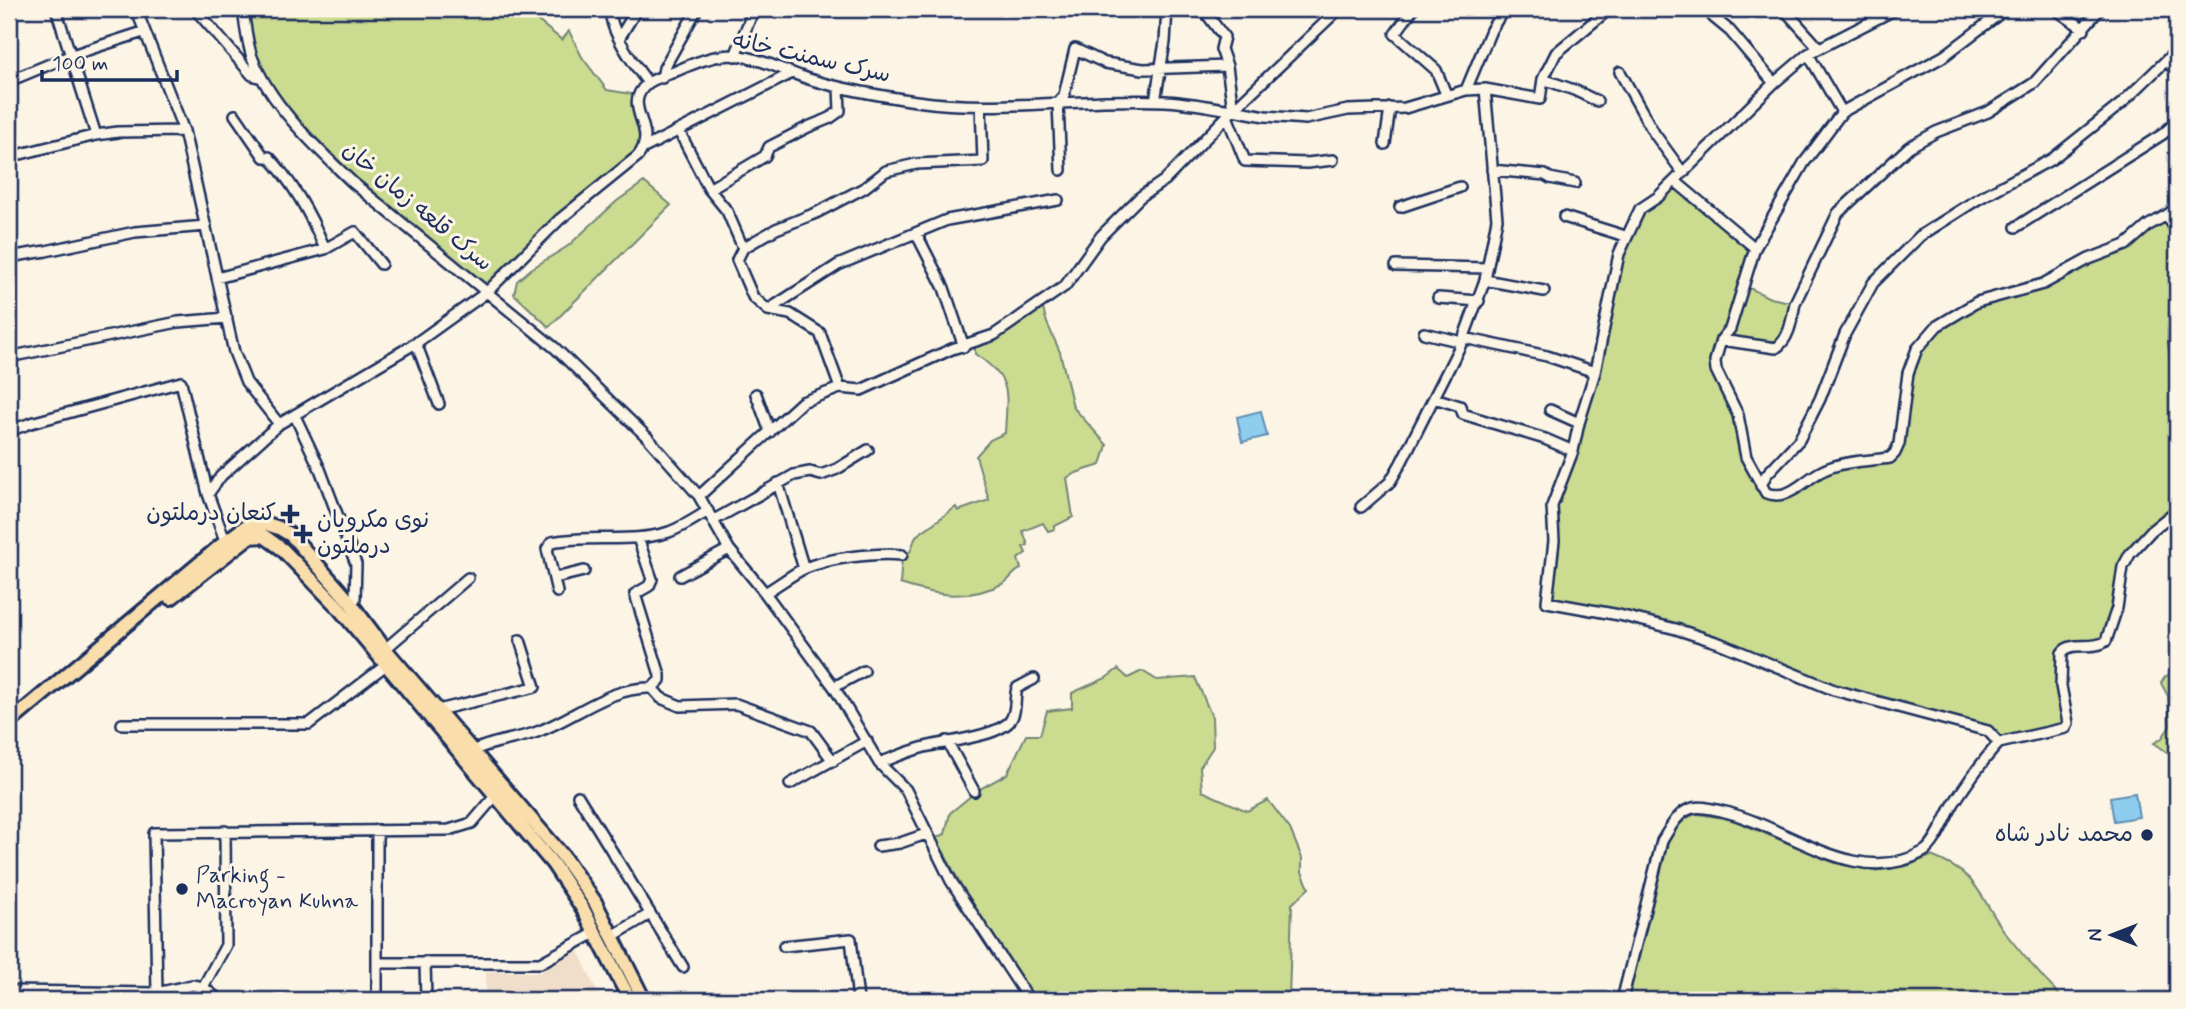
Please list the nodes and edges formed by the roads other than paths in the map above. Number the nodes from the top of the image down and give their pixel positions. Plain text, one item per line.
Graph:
1 (56, 9) edge
2 (136, 9) edge
3 (195, 9) edge
4 (243, 9) edge
5 (611, 9) edge
6 (636, 9) edge
7 (697, 9) edge
8 (754, 9) edge
9 (1167, 9) edge
10 (1187, 9) edge
11 (1339, 9) edge
12 (1413, 9) edge
13 (1504, 9) edge
14 (1609, 9) edge
15 (1784, 9) edge
16 (1896, 9) edge
17 (2006, 9) edge
18 (2055, 9) edge
19 (2100, 9) edge
20 (1208, 11) edge
21 (1713, 17) dead end
22 (2084, 29) junction
23 (144, 32) junction
24 (620, 37) junction
25 (1819, 48) junction
26 (2177, 50) edge
27 (1808, 54) junction
28 (72, 55) junction
29 (735, 56) junction
30 (2167, 61) junction
31 (1227, 66) junction
32 (1159, 68) junction
33 (1620, 72) dead end
34 (2177, 72) edge
35 (792, 73) junction
36 (262, 78) junction
37 (662, 78) junction
38 (1543, 79) junction
39 (9, 81) edge
40 (648, 83) junction
41 (1774, 83) junction
42 (839, 87) junction
43 (1485, 89) junction
44 (1466, 90) junction
45 (1446, 94) junction
46 (1155, 101) junction
47 (1597, 102) dead end
48 (1058, 104) junction
49 (981, 106) junction
50 (1390, 108) junction
51 (1842, 112) junction
52 (1230, 113) junction
53 (235, 115) dead end
54 (2177, 121) edge
55 (184, 131) junction
56 (678, 131) junction
57 (96, 135) junction
58 (1385, 144) dead end
59 (646, 147) junction
60 (9, 157) edge
61 (1333, 160) dead end
62 (1061, 170) dead end
63 (1492, 170) junction
64 (1683, 173) junction
65 (1675, 181) junction
66 (1575, 183) dead end
67 (1460, 187) dead end
68 (709, 189) junction
69 (1058, 200) dead end
70 (2177, 206) edge
71 (1400, 207) dead end
72 (2167, 215) junction
73 (1564, 217) dead end
74 (206, 226) junction
75 (2016, 227) dead end
76 (2177, 232) edge
77 (916, 233) junction
78 (1625, 236) junction
79 (743, 248) junction
80 (1755, 248) junction
81 (325, 249) junction
82 (9, 257) edge
83 (381, 264) dead end
84 (1396, 266) dead end
85 (1488, 268) junction
86 (217, 278) junction
87 (1485, 280) junction
88 (2177, 284) edge
89 (1544, 290) dead end
90 (486, 292) junction
91 (1438, 298) dead end
92 (1479, 301) junction
93 (768, 310) junction
94 (227, 318) junction
95 (1424, 333) dead end
96 (1463, 340) junction
97 (1721, 340) junction
98 (416, 343) junction
99 (964, 347) junction
100 (9, 357) edge
101 (1595, 372) junction
102 (2177, 372) edge
103 (840, 388) junction
104 (756, 394) dead end
105 (1434, 398) junction
106 (439, 404) dead end
107 (1550, 410) dead end
108 (295, 416) junction
109 (1579, 423) junction
110 (279, 425) junction
111 (9, 431) edge
112 (771, 432) junction
113 (868, 450) dead end
114 (1573, 451) junction
115 (778, 483) junction
116 (1761, 486) junction
117 (208, 494) junction
118 (699, 496) junction
119 (1361, 507) dead end
120 (708, 510) junction
121 (2177, 510) edge
122 (714, 520) junction
123 (638, 538) junction
124 (227, 546) junction
125 (729, 549) junction
126 (902, 555) dead end
127 (804, 569) junction
128 (584, 571) dead end
129 (680, 576) dead end
130 (468, 578) dead end
131 (555, 578) junction
132 (557, 592) dead end
133 (765, 593) junction
134 (349, 601) junction
135 (520, 640) dead end
136 (385, 649) junction
137 (386, 665) junction
138 (864, 671) dead end
139 (1034, 679) dead end
140 (834, 687) junction
141 (652, 688) junction
142 (438, 710) junction
143 (9, 723) edge
144 (122, 724) dead end
145 (9, 732) edge
146 (866, 741) junction
147 (947, 741) junction
148 (1999, 743) junction
149 (468, 754) junction
150 (833, 761) junction
151 (879, 763) junction
152 (790, 784) dead end
153 (974, 791) dead end
154 (496, 796) junction
155 (578, 796) dead end
156 (377, 830) junction
157 (225, 831) junction
158 (926, 834) junction
159 (878, 846) dead end
160 (650, 914) junction
161 (611, 932) junction
162 (595, 933) junction
163 (785, 946) dead end
164 (425, 961) junction
165 (377, 963) junction
166 (683, 967) dead end
167 (203, 987) junction
168 (9, 991) edge
169 (157, 993) junction
170 (639, 999) edge
171 (219, 1000) edge
172 (377, 1000) edge
173 (426, 1000) edge
174 (678, 1000) edge
175 (858, 1000) edge
176 (1028, 1000) edge
177 (1622, 1000) edge

1 - 28 street
2 - 23 street
3 - 36 street
4 - 36 street, سرک قلعه زمان خان
5 - 24 street
6 - 24 street
7 - 37 street
8 - 29 street
9 - 32 street
10 - 20 street
11 - 52 street
12 - 45 street
13 - 44 street
14 - 38 street
15 - 25 street
16 - 25 street
17 - 51 street
18 - 22 street
19 - 22 street
20 - 31 street
21 - 41 street
22 - 97 street
23 - 28 street
23 - 55 street
24 - 40 street
25 - 27 street
26 - 30 street
27 - 41 street
27 - 51 street
28 - 39 street
28 - 57 street
29 - 35 street, سرک سمنت خانه
29 - 37 street, سرک سمنت خانه
30 - 34 street
30 - 116 street
31 - 32 street
31 - 52 street
32 - 46 street
32 - 48 street
33 - 64 street
35 - 42 street, سرک سمنت خانه
35 - 56 street
36 - 90 street, سرک قلعه زمان خان
37 - 40 street, سرک سمنت خانه
38 - 43 street, سرک سمنت خانه
38 - 47 street
40 - 59 street
41 - 64 street
42 - 49 street, سرک سمنت خانه
42 - 68 street
43 - 44 street, سرک سمنت خانه
43 - 63 street
44 - 45 street, سرک سمنت خانه
45 - 50 street, سرک سمنت خانه
46 - 48 street, سرک سمنت خانه
46 - 52 street, سرک سمنت خانه
48 - 49 street, سرک سمنت خانه
48 - 62 street
49 - 79 street
50 - 52 street, سرک سمنت خانه
50 - 58 street
51 - 80 street
52 - 61 street
52 - 99 street
53 - 81 street
54 - 75 street
55 - 57 street
55 - 74 street
56 - 59 street
56 - 68 street
57 - 60 street
59 - 90 street
63 - 66 street
63 - 85 street
64 - 65 street
65 - 78 street
65 - 80 street
67 - 71 street
68 - 79 street
69 - 77 street
70 - 72 street
72 - 76 street
72 - 116 street
73 - 78 street
74 - 82 street
74 - 86 street
77 - 93 street
77 - 99 street
78 - 101 street
79 - 93 street
80 - 97 street
81 - 83 street
81 - 86 street
84 - 85 street
85 - 87 street
86 - 94 street
87 - 89 street
87 - 92 street
88 - 102 street
90 - 98 street
90 - 118 street, سرک قلعه زمان خان
91 - 92 street
92 - 96 street
93 - 103 street
94 - 100 street
94 - 110 street
95 - 96 street
96 - 101 street
96 - 105 street
97 - 116 street
98 - 106 street
98 - 108 street
99 - 103 street
101 - 109 street
103 - 112 street
104 - 112 street
105 - 114 street
105 - 119 street
107 - 109 street
108 - 110 street
108 - 134 street
109 - 114 street
110 - 117 street
111 - 117 street
112 - 118 street
113 - 115 street
114 - 148 street
115 - 122 street
115 - 127 street
117 - 124 street
118 - 120 street, سرک قلعه زمان خان
120 - 122 street, سرک قلعه زمان خان
120 - 123 street
121 - 148 street
122 - 125 street, سرک قلعه زمان خان
123 - 131 street
123 - 141 street
124 - 134 main road
124 - 137 main road
124 - 143 main road
124 - 145 main road
125 - 129 street
125 - 133 street, سرک قلعه زمان خان
126 - 127 street
127 - 133 street
128 - 131 street
130 - 136 street
131 - 132 street
133 - 140 street, سرک قلعه زمان خان
134 - 136 main road
135 - 142 street
136 - 142 main road
137 - 144 street
137 - 149 main road
138 - 140 street
139 - 147 street
140 - 146 street, سرک قلعه زمان خان
141 - 149 street
141 - 150 street
142 - 149 main road
146 - 150 street
146 - 151 street, سرک قلعه زمان خان
147 - 151 street
147 - 153 street
148 - 177 street
149 - 154 main road
149 - 161 main road
150 - 152 street
151 - 158 street, سرک قلعه زمان خان
154 - 156 street
154 - 162 main road
155 - 160 street
156 - 157 street
156 - 165 street
157 - 167 street
157 - 169 street
158 - 159 street
158 - 176 street, سرک قلعه زمان خان
160 - 161 street
160 - 166 street
161 - 170 main road
162 - 164 street
162 - 170 main road
163 - 175 street
164 - 165 street
164 - 173 street
165 - 172 street
167 - 169 street
167 - 171 street
168 - 169 street
170 - 174 street

